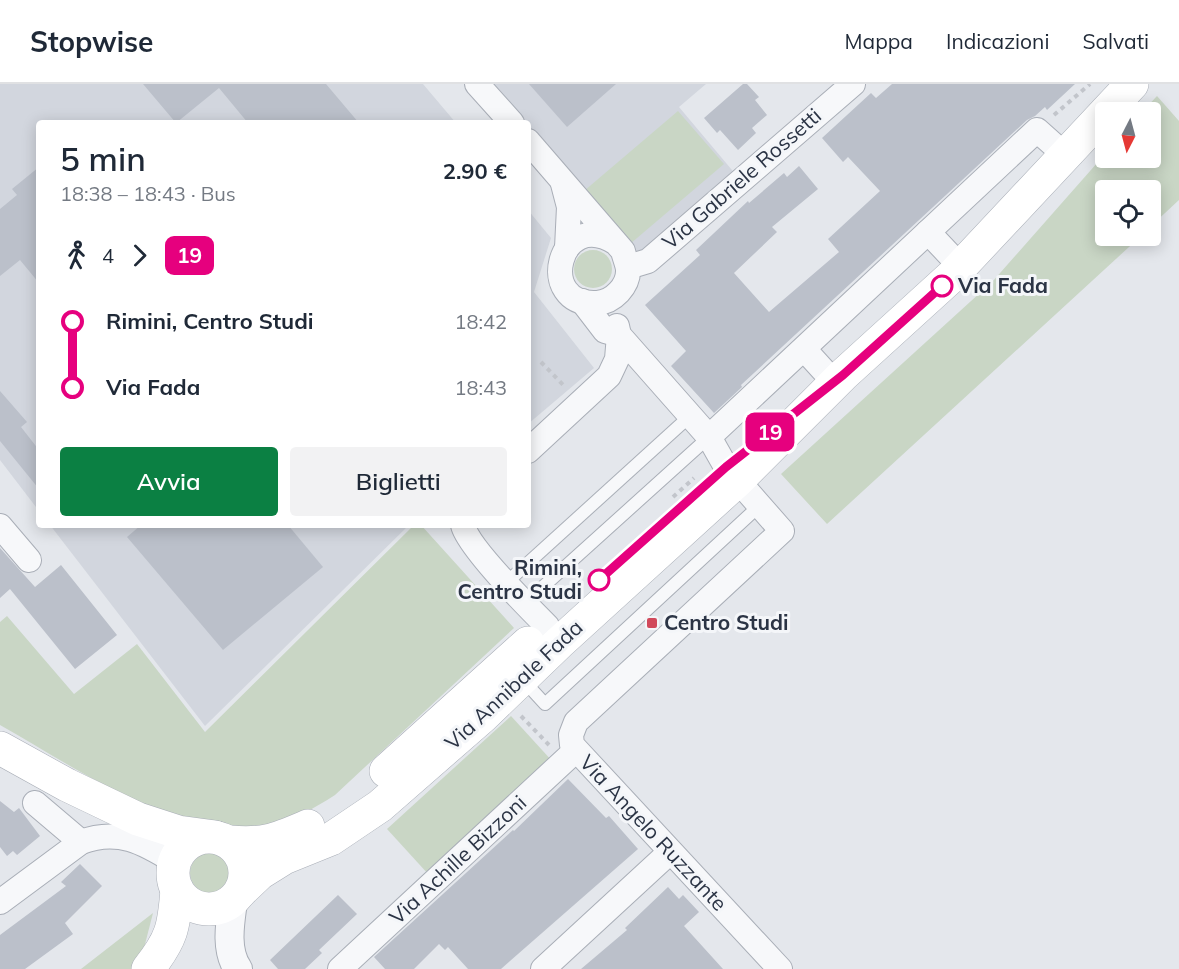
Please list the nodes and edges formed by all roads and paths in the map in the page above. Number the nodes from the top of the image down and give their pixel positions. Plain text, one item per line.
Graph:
1 (477, 84) edge
2 (853, 84) edge
3 (1090, 84) edge
4 (1132, 84) edge
5 (509, 120) edge
6 (1037, 130) junction
7 (531, 144) edge
8 (1065, 155) junction
9 (561, 179) junction
10 (928, 232) junction
11 (616, 243) junction
12 (567, 248) junction
13 (628, 267) junction
14 (961, 267) junction
15 (616, 295) junction
16 (582, 301) junction
17 (620, 335) junction
18 (804, 349) junction
19 (541, 362) dead end
20 (838, 379) junction
21 (568, 390) dead end
22 (690, 417) junction
23 (709, 437) junction
24 (531, 448) edge
25 (731, 474) junction
26 (694, 478) dead end
27 (673, 497) dead end
28 (759, 506) junction
29 (0, 526) edge
30 (464, 528) edge
31 (29, 560) dead end
32 (506, 583) junction
33 (525, 603) junction
34 (547, 627) junction
35 (522, 679) junction
36 (516, 711) dead end
37 (537, 732) dead end
38 (0, 748) edge
39 (576, 751) junction
40 (35, 803) dead end
41 (222, 840) junction
42 (81, 842) junction
43 (670, 852) junction
44 (176, 876) junction
45 (226, 901) junction
46 (0, 902) edge
47 (767, 965) edge
48 (148, 969) edge
49 (169, 969) edge
50 (238, 969) edge
51 (340, 969) edge
52 (543, 969) edge

1 - 5 street
2 - 13 street, Via Gabriele Rossetti
3 - 6 path
4 - 8 main road, Via Annibale Fada
6 - 8 street
6 - 10 street
7 - 9 street
8 - 14 main road, Via Annibale Fada
9 - 11 street
9 - 12 street
10 - 14 street
10 - 18 street
11 - 12 street
11 - 13 street
12 - 16 street
13 - 15 street
14 - 20 main road, Via Annibale Fada
15 - 16 street
15 - 17 street
16 - 17 street
17 - 22 street, Via Angelo Ruzzante
17 - 24 street
18 - 20 street
18 - 23 street
19 - 21 path
20 - 25 main road, Via Annibale Fada
22 - 23 street, Via Angelo Ruzzante
22 - 32 lane
23 - 25 street, Via Angelo Ruzzante
23 - 33 lane
25 - 28 street, Via Angelo Ruzzante
25 - 34 main road, Via Annibale Fada
25 - 35 main road, Via Annibale Fada
26 - 27 path
28 - 35 lane
28 - 39 street, Via Angelo Ruzzante
29 - 31 street
30 - 32 street
32 - 33 street
33 - 34 street
34 - 41 main road, Via Annibale Fada
35 - 45 main road, Via Annibale Fada
36 - 37 path
38 - 41 main road
39 - 43 street, Via Angelo Ruzzante
39 - 51 street, Via Achille Bizzoni
40 - 42 street
41 - 44 main road
41 - 45 main road
42 - 44 street
42 - 46 street
43 - 47 street, Via Angelo Ruzzante
43 - 52 street
44 - 45 main road
44 - 48 main road
45 - 49 main road, Via Annibale Fada
45 - 50 street

